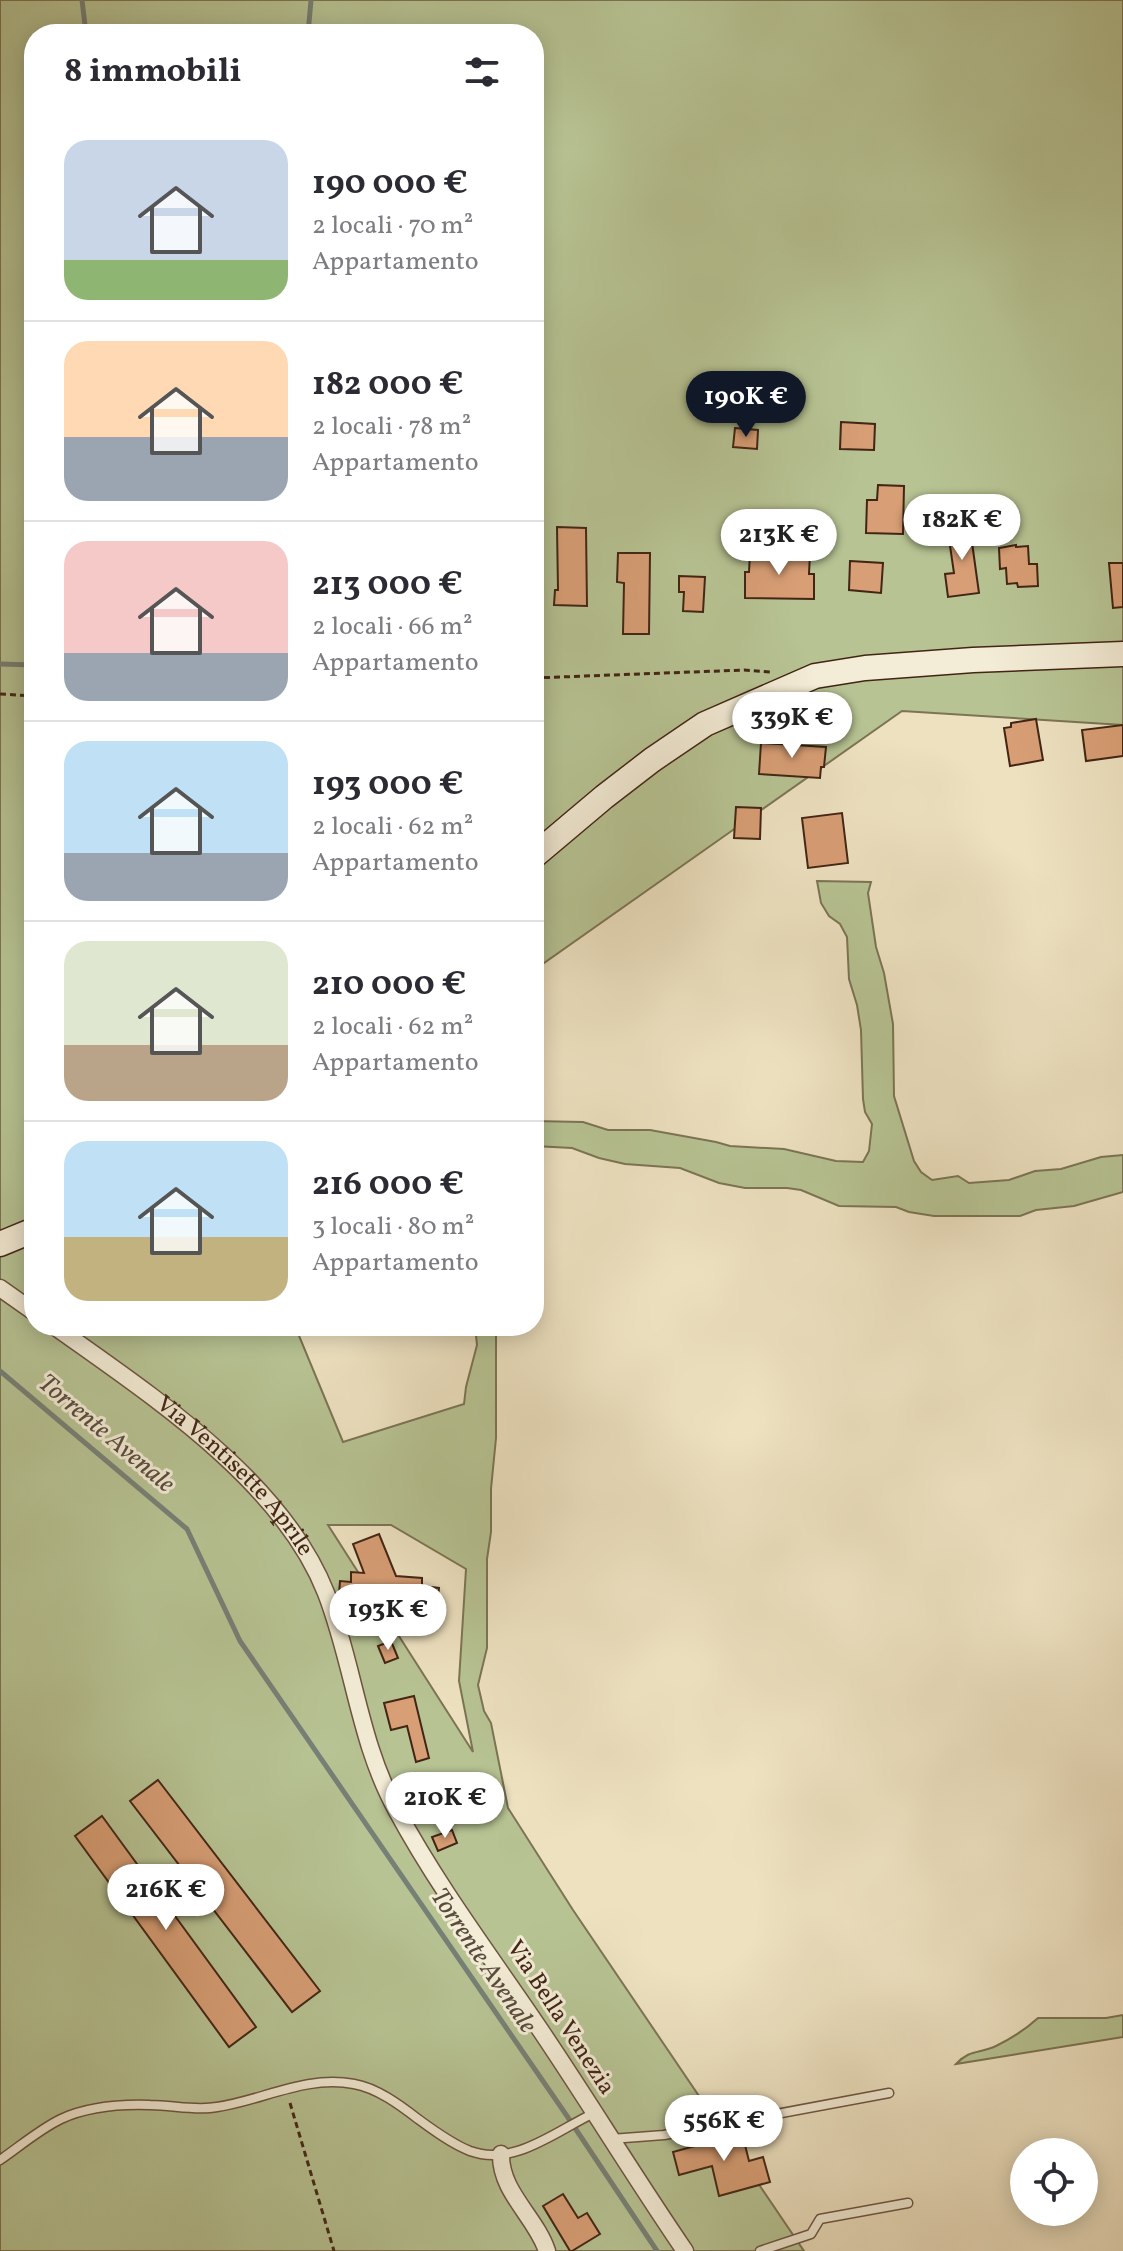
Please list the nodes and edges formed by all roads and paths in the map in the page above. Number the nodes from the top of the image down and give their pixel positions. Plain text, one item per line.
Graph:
1 (1123, 654) edge
2 (772, 673) dead end
3 (544, 678) edge
4 (0, 694) edge
5 (24, 695) edge
6 (544, 848) edge
7 (24, 1234) edge
8 (0, 1244) edge
9 (0, 1288) edge
10 (24, 1305) edge
11 (68, 1336) edge
12 (396, 1810) joint
13 (291, 2087) junction
14 (889, 2093) dead end
15 (588, 2115) junction
16 (610, 2139) junction
17 (501, 2154) junction
18 (0, 2160) edge
19 (908, 2203) dead end
20 (334, 2251) edge
21 (547, 2251) edge
22 (685, 2251) edge
23 (760, 2251) edge

1 - 6 main road
2 - 3 path
4 - 5 path
7 - 8 main road
9 - 10 street
11 - 12 street, Via Ventisette Aprile
12 - 15 street, Via Bella Venezia
13 - 17 lane
13 - 18 lane
13 - 20 path
14 - 16 lane
15 - 16 street, Via Bella Venezia
15 - 17 lane
16 - 22 street, Via Bella Venezia
17 - 21 street
19 - 23 lane

